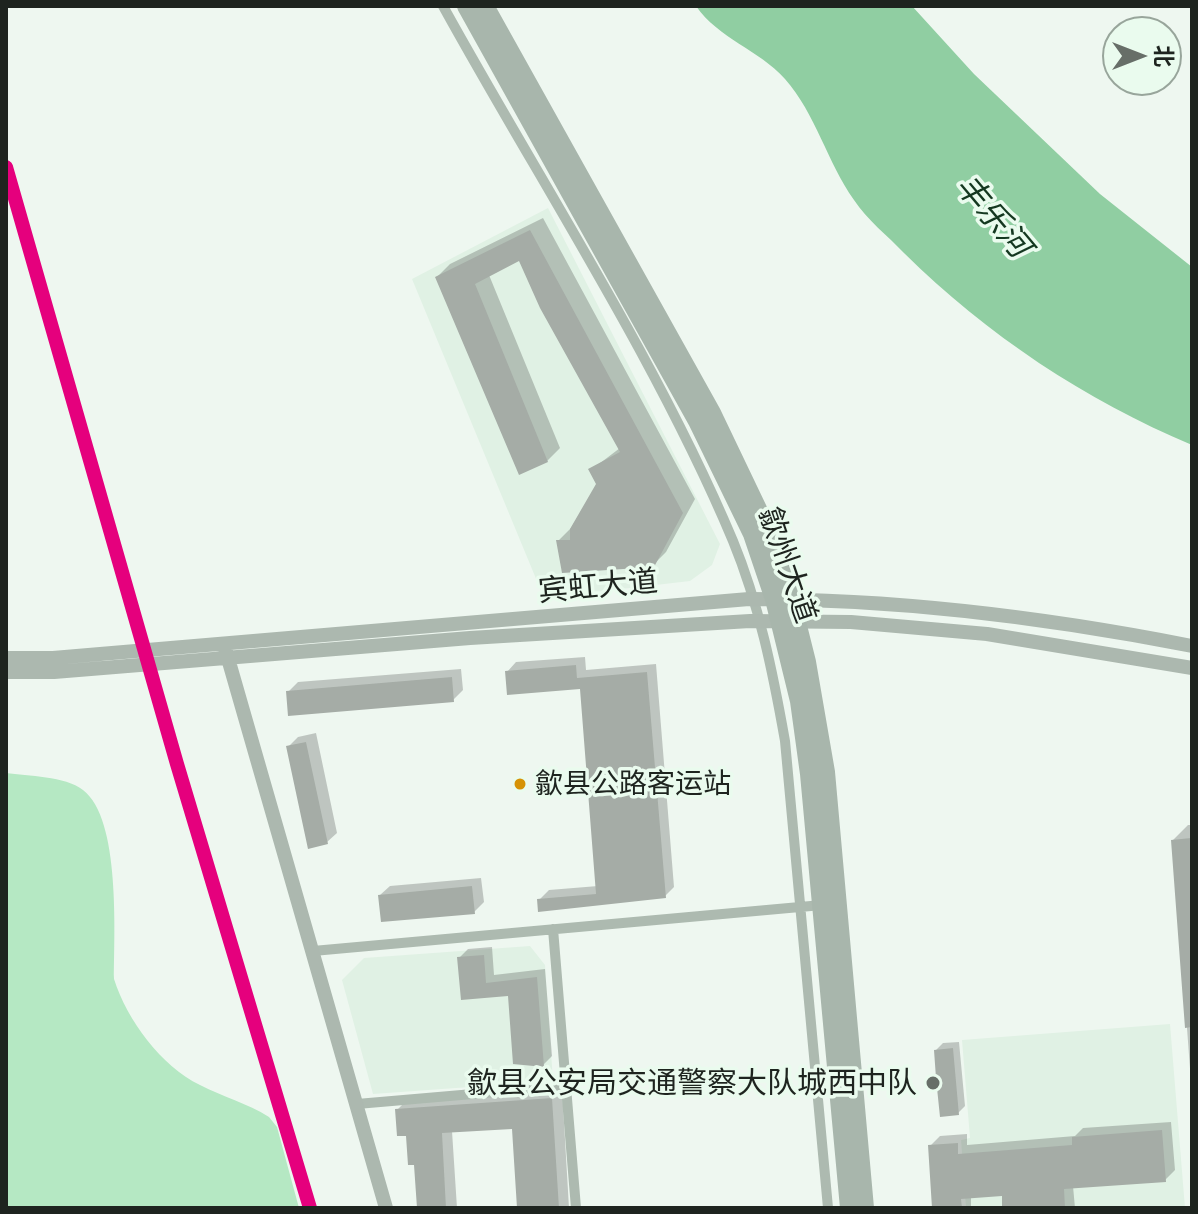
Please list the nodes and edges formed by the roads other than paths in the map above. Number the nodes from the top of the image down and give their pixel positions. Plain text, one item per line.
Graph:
1 (443, 6) edge
2 (466, 6) edge
3 (485, 6) edge
4 (752, 599) junction
5 (782, 599) junction
6 (759, 621) junction
7 (788, 621) junction
8 (1192, 646) edge
9 (226, 650) junction
10 (6, 658) edge
11 (1192, 668) edge
12 (6, 672) edge
13 (822, 905) junction
14 (802, 907) junction
15 (553, 929) junction
16 (313, 951) junction
17 (566, 1086) junction
18 (357, 1104) junction
19 (386, 1208) edge
20 (576, 1208) edge
21 (828, 1208) edge
22 (849, 1208) edge
23 (865, 1208) edge

1 - 4 street
2 - 5 highway, 歙州大道
3 - 5 highway, 歙州大道
4 - 5 main road, 宾虹大道
4 - 6 street
4 - 9 main road, 宾虹大道
5 - 7 highway, 歙州大道
5 - 8 main road, 宾虹大道
6 - 7 main road, 宾虹大道
6 - 9 main road, 宾虹大道
6 - 14 street
7 - 11 main road, 宾虹大道
7 - 13 highway, 歙州大道
7 - 23 highway, 歙州大道
9 - 10 main road, 宾虹大道
9 - 12 main road, 宾虹大道
9 - 16 main road
13 - 14 street
13 - 22 highway, 歙州大道
14 - 15 street
14 - 21 street
15 - 16 street
15 - 17 street
16 - 18 main road
17 - 18 street
17 - 20 street
18 - 19 main road

